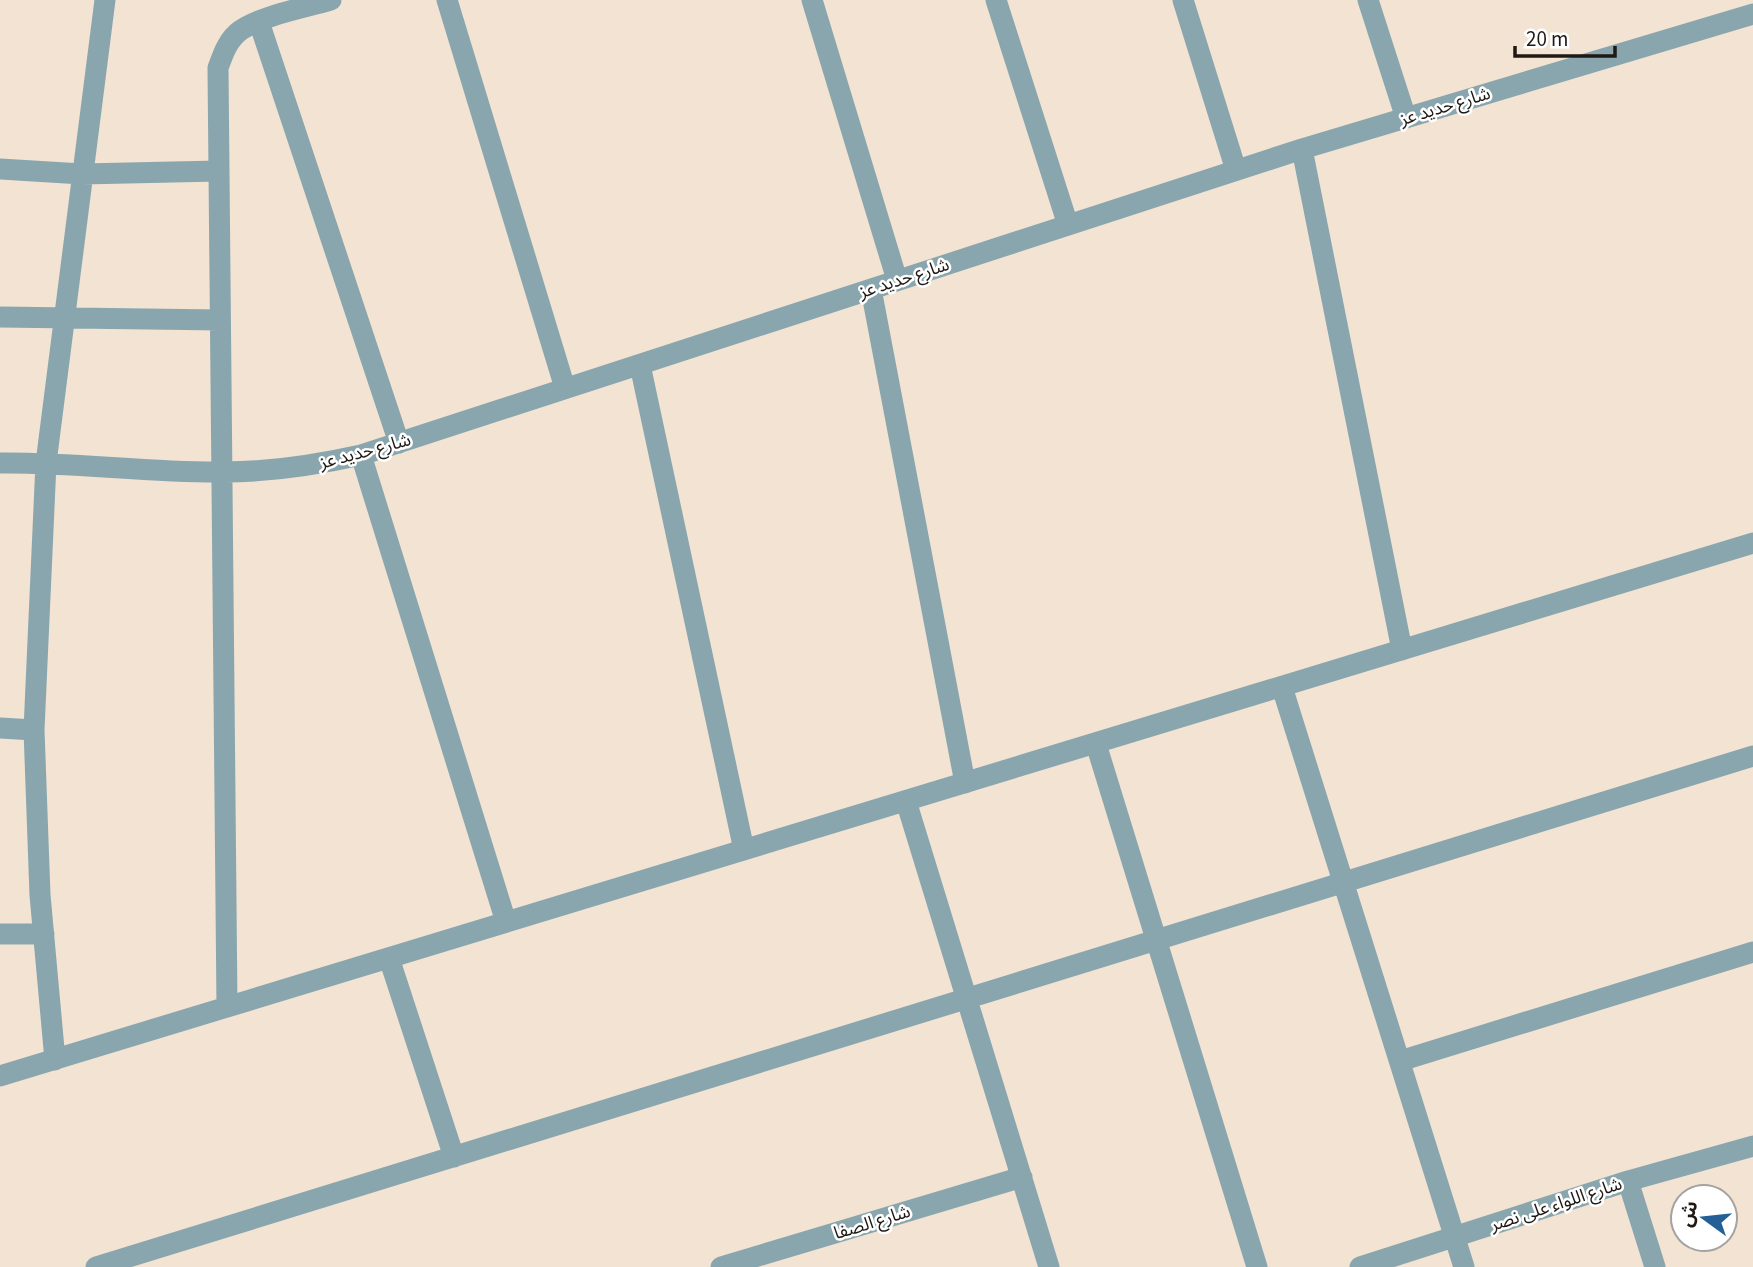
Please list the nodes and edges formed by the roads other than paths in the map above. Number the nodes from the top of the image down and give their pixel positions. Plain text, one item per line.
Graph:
1 (105, 0) edge
2 (331, 0) edge
3 (447, 0) edge
4 (812, 0) edge
5 (996, 0) edge
6 (1182, 0) edge
7 (1368, 0) edge
8 (1753, 14) edge
9 (259, 22) junction
10 (1406, 118) junction
11 (1302, 149) junction
12 (0, 169) edge
13 (1236, 170) junction
14 (219, 171) junction
15 (82, 174) junction
16 (1068, 225) junction
17 (897, 280) junction
18 (871, 289) junction
19 (0, 317) edge
20 (64, 318) junction
21 (220, 320) junction
22 (640, 365) junction
23 (565, 387) junction
24 (399, 443) junction
25 (361, 455) junction
26 (0, 463) edge
27 (46, 463) junction
28 (222, 472) junction
29 (1753, 543) edge
30 (1402, 650) junction
31 (1282, 687) junction
32 (0, 728) edge
33 (34, 730) junction
34 (1096, 744) junction
35 (1753, 756) edge
36 (965, 783) junction
37 (906, 801) junction
38 (744, 850) junction
39 (1343, 882) junction
40 (506, 922) junction
41 (0, 934) edge
42 (44, 934) junction
43 (1156, 940) junction
44 (1753, 952) edge
45 (389, 958) junction
46 (967, 998) junction
47 (227, 1007) junction
48 (55, 1060) junction
49 (1399, 1061) junction
50 (0, 1076) edge
51 (1753, 1146) edge
52 (454, 1157) junction
53 (1022, 1177) junction
54 (1628, 1181) junction
55 (1455, 1237) junction
56 (96, 1267) edge
57 (721, 1267) edge
58 (1049, 1267) edge
59 (1257, 1267) edge
60 (1360, 1267) edge
61 (1464, 1267) edge
62 (1655, 1267) edge

1 - 15 street
2 - 9 street
3 - 23 street
4 - 17 street
5 - 16 street
6 - 13 street
7 - 10 street
8 - 10 street, شارع حديد عز
9 - 14 street
9 - 24 street
10 - 11 street, شارع حديد عز
11 - 13 street, شارع حديد عز
11 - 30 street
12 - 15 street
13 - 16 street, شارع حديد عز
14 - 15 street
14 - 21 street
15 - 20 street
16 - 17 street, شارع حديد عز
17 - 18 street, شارع حديد عز
18 - 22 street, شارع حديد عز
18 - 36 street
19 - 20 street
20 - 21 street
20 - 27 street
21 - 28 street
22 - 23 street, شارع حديد عز
22 - 38 street
23 - 24 street, شارع حديد عز
24 - 25 street, شارع حديد عز
25 - 28 street, شارع حديد عز
25 - 40 street
26 - 27 street, شارع حديد عز
27 - 28 street, شارع حديد عز
27 - 33 street
28 - 47 street
29 - 30 street
30 - 31 street
31 - 34 street
31 - 39 street
32 - 33 street
33 - 42 street
34 - 36 street
34 - 43 street
35 - 39 street
36 - 37 street
37 - 38 street
37 - 46 street
38 - 40 street
39 - 43 street
39 - 49 street
40 - 45 street
41 - 42 street
42 - 48 street
43 - 46 street
43 - 59 street
44 - 49 street
45 - 47 street
45 - 52 street
46 - 52 street
46 - 53 street
47 - 48 street
48 - 50 street
49 - 55 street
51 - 54 street, شارع اللواء على نصر
52 - 56 street
53 - 57 street, شارع الصفا
53 - 58 street
54 - 55 street, شارع اللواء على نصر
54 - 62 street
55 - 60 street, شارع اللواء على نصر
55 - 61 street

